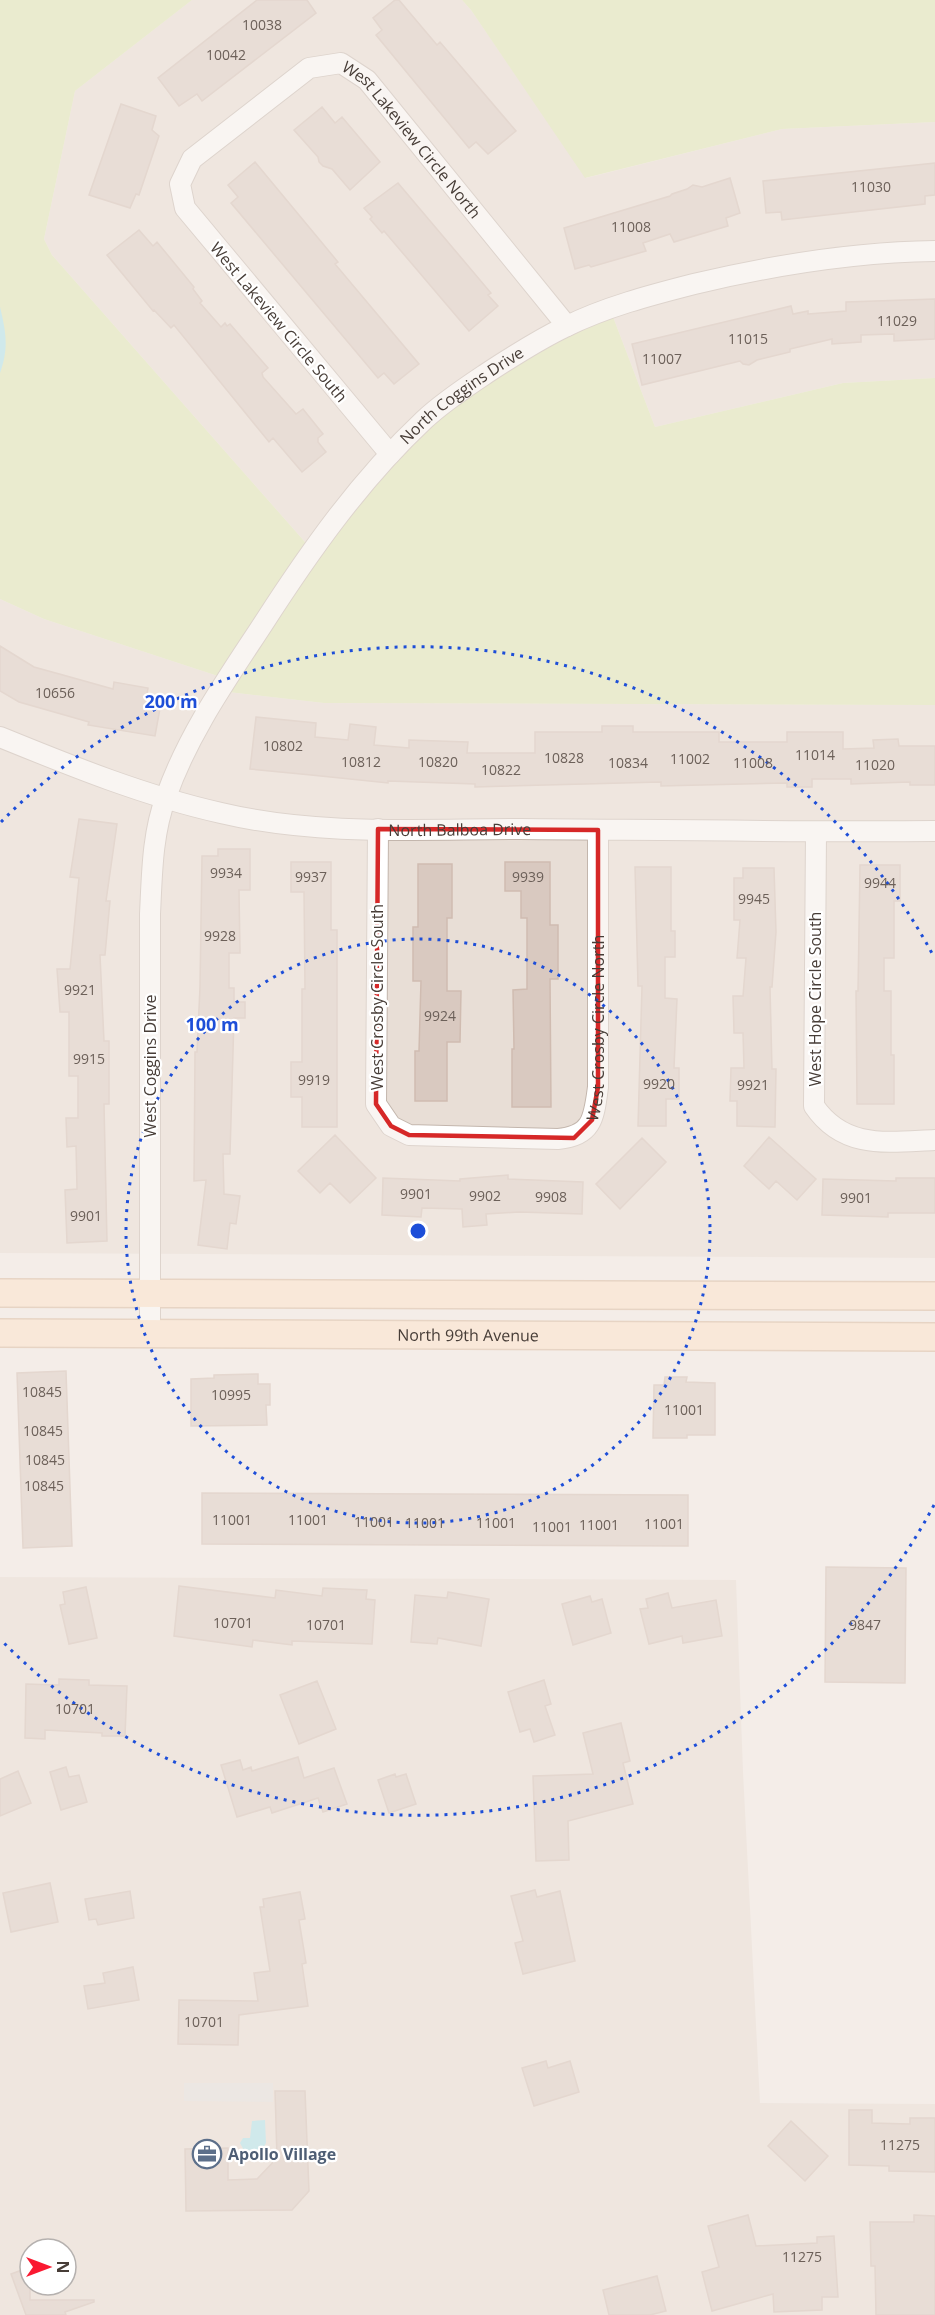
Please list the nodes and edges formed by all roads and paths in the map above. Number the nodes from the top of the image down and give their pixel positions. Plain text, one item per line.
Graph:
1 (180, 184) joint
2 (935, 251) edge
3 (567, 326) junction
4 (390, 454) junction
5 (0, 737) edge
6 (165, 798) junction
7 (378, 829) junction
8 (598, 830) junction
9 (935, 831) edge
10 (816, 832) junction
11 (495, 1138) joint
12 (934, 1140) edge
13 (0, 1293) edge
14 (151, 1294) junction
15 (935, 1296) edge
16 (0, 1334) edge
17 (150, 1335) junction
18 (935, 1336) edge

1 - 3 street, West Lakeview Circle North
1 - 4 street, West Lakeview Circle South
2 - 3 street, North Coggins Drive
3 - 4 street, North Coggins Drive
4 - 6 street, North Coggins Drive
5 - 6 street, North Balboa Drive
6 - 7 street, North Balboa Drive
6 - 14 street, West Coggins Drive
7 - 8 street, North Balboa Drive
7 - 11 street, West Crosby Circle South
8 - 10 street, North Balboa Drive
8 - 11 street, West Crosby Circle North
9 - 10 street, North Balboa Drive
10 - 12 street, West Hope Circle South
13 - 14 main road
14 - 15 main road
14 - 17 street, West Coggins Drive
16 - 17 main road, North 99th Avenue
17 - 18 main road, North 99th Avenue

